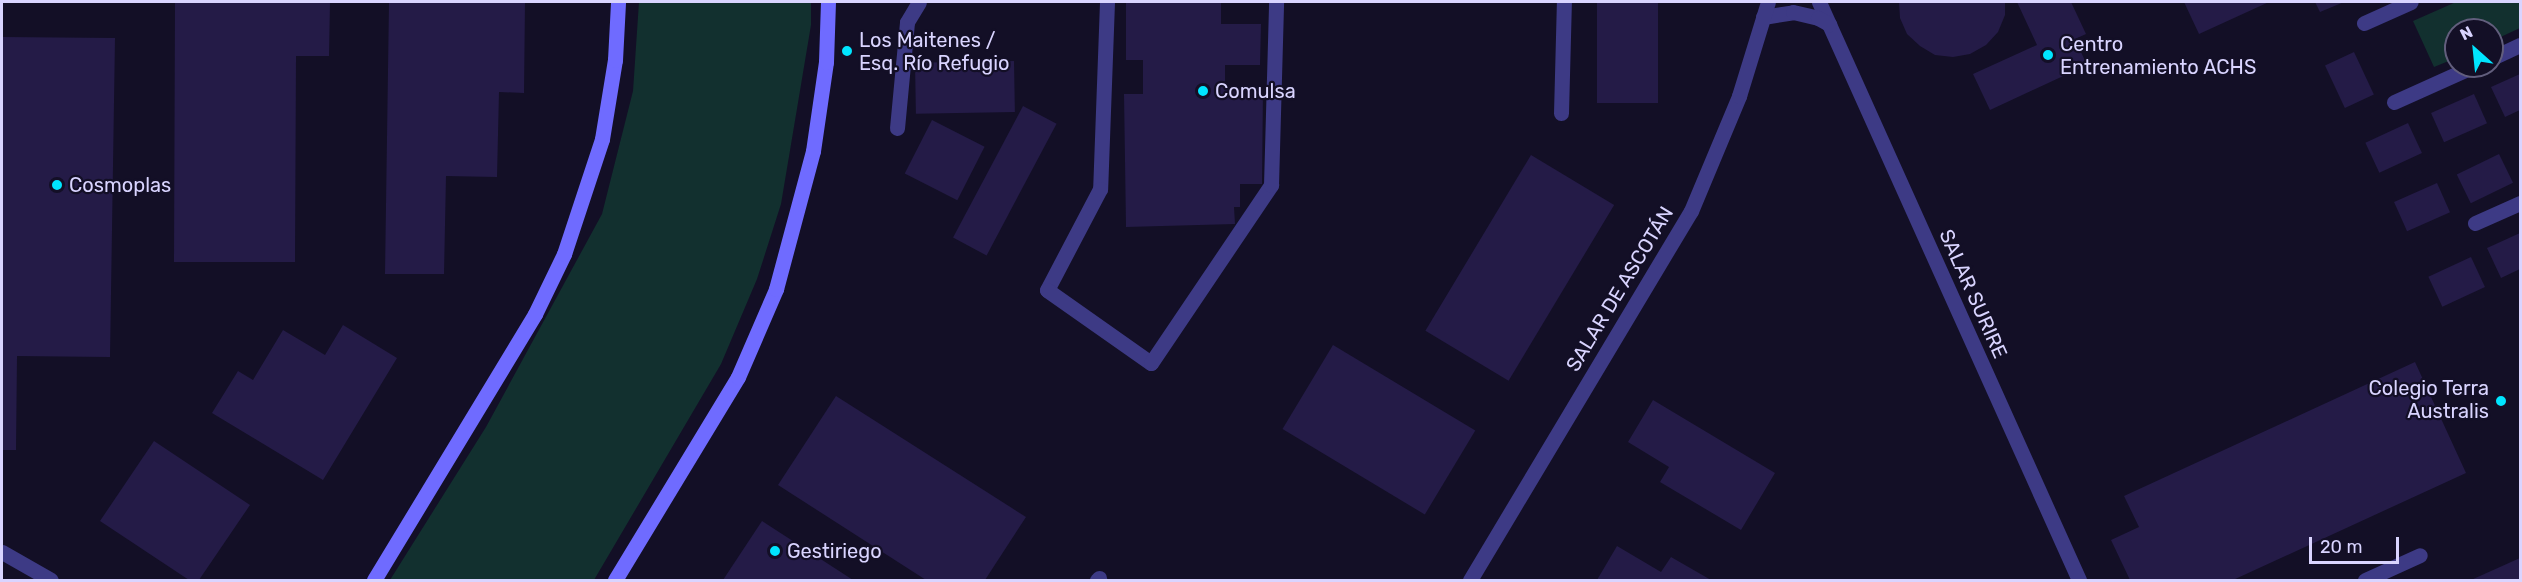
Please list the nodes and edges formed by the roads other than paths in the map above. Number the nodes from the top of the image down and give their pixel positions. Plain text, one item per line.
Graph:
1 (618, 2) edge
2 (828, 2) edge
3 (919, 2) edge
4 (1107, 2) edge
5 (1276, 2) edge
6 (1564, 2) edge
7 (1768, 2) edge
8 (1819, 2) edge
9 (2411, 2) edge
10 (1763, 18) junction
11 (2364, 23) dead end
12 (1829, 24) junction
13 (2520, 45) edge
14 (2504, 52) edge
15 (2447, 78) edge
16 (2394, 102) dead end
17 (1561, 113) dead end
18 (897, 128) dead end
19 (2520, 203) edge
20 (2475, 223) dead end
21 (2, 552) edge
22 (2420, 555) dead end
23 (621, 578) edge
24 (51, 580) edge
25 (374, 580) edge
26 (1470, 580) edge
27 (2079, 580) edge
28 (2365, 580) edge

1 - 25 street
2 - 23 street
3 - 18 street
4 - 5 street
6 - 17 street
7 - 10 street, SALAR DE ASCOTÁN
8 - 12 street, SALAR SURIRE
9 - 11 street
10 - 12 street
10 - 26 street, SALAR DE ASCOTÁN
12 - 27 street, SALAR SURIRE
13 - 14 street
15 - 16 street
19 - 20 street
21 - 24 street
22 - 28 street

